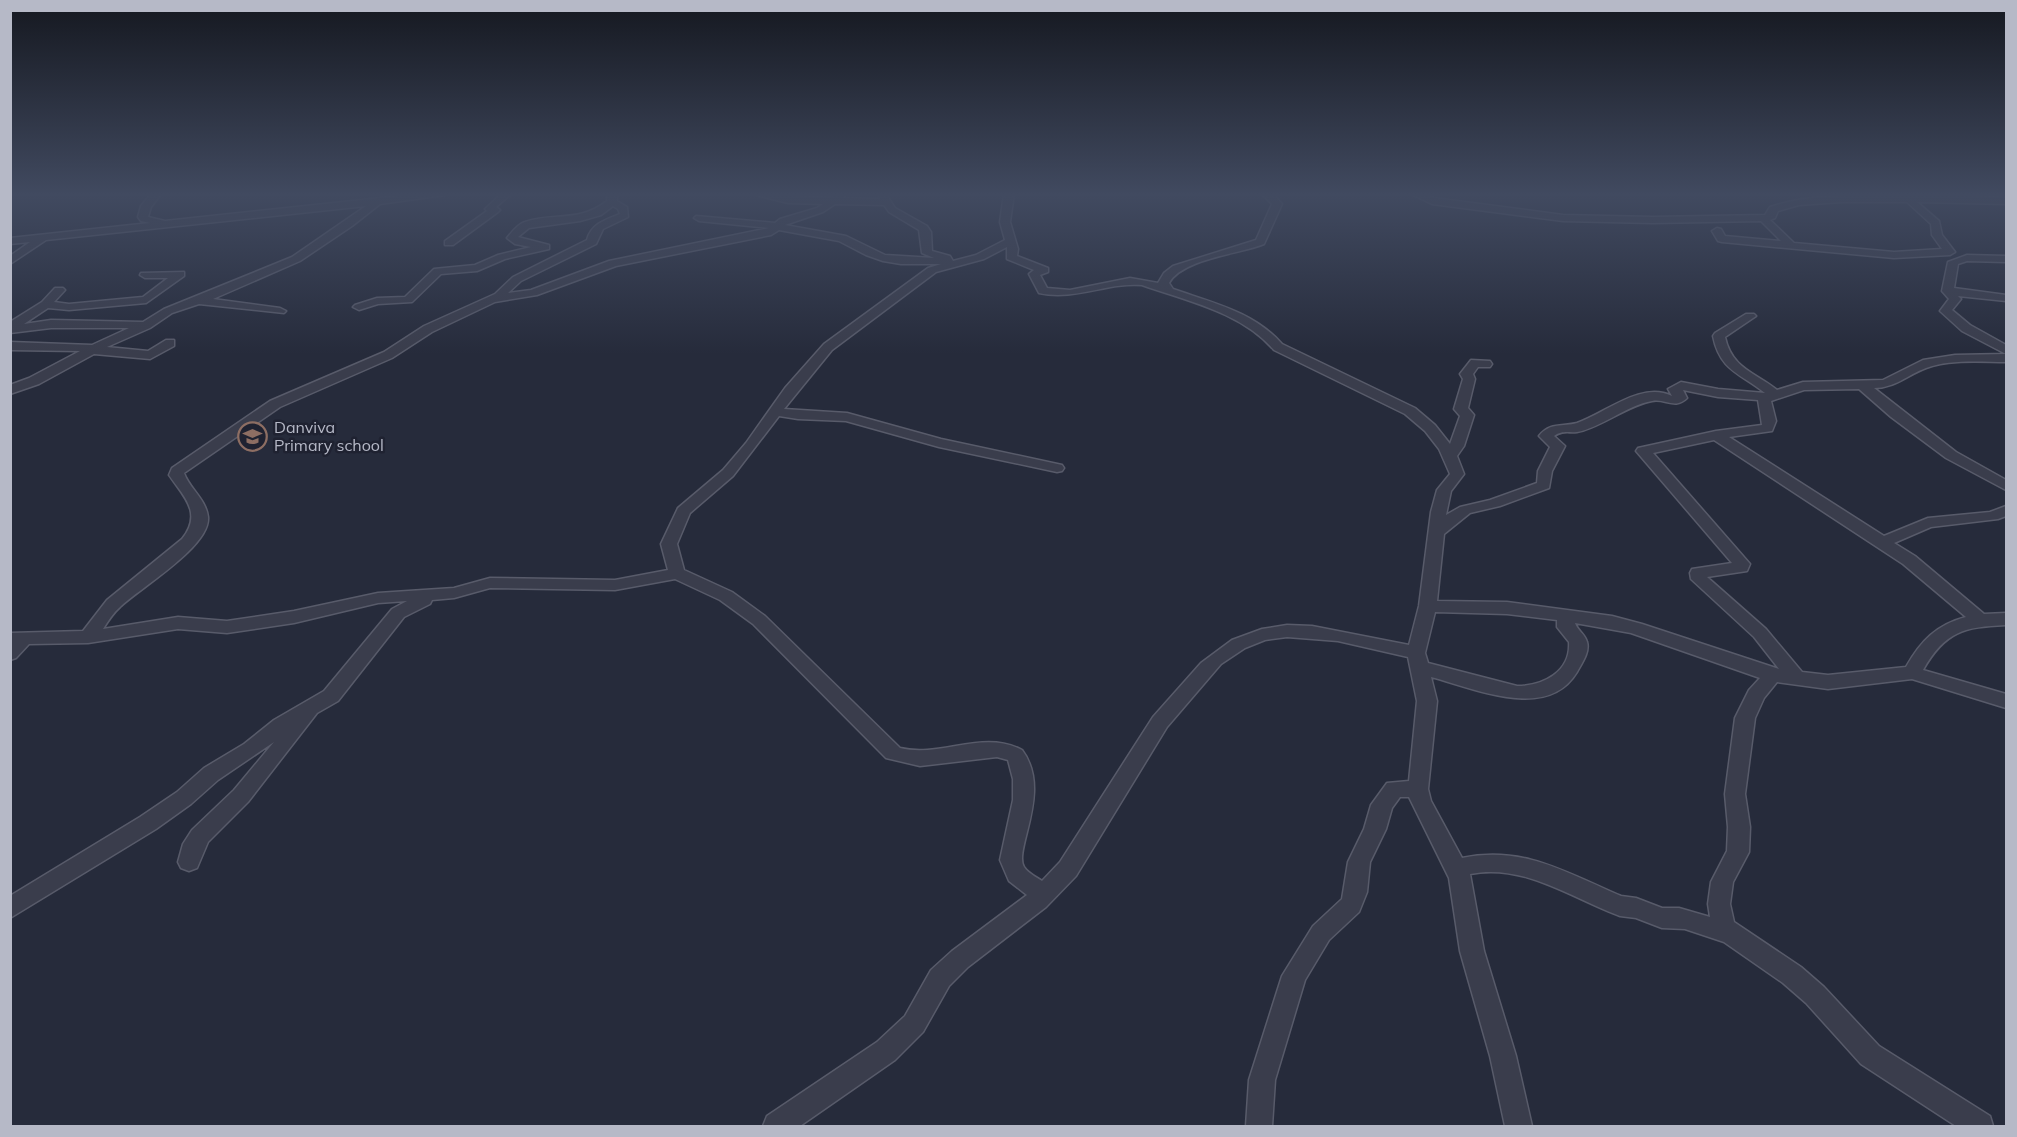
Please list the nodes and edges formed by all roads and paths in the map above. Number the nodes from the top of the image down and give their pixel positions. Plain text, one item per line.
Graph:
1 (30, 247) edge
2 (314, 247) edge
3 (545, 247) edge
4 (586, 247) edge
5 (695, 247) edge
6 (860, 247) edge
7 (927, 247) edge
8 (999, 247) edge
9 (1013, 247) edge
10 (1243, 247) edge
11 (1812, 247) edge
12 (1946, 247) edge
13 (2007, 259) edge
14 (10, 261) edge
15 (961, 262) junction
16 (145, 275) dead end
17 (59, 290) dead end
18 (1168, 290) junction
19 (1948, 291) junction
20 (2007, 298) edge
21 (196, 300) junction
22 (490, 301) junction
23 (46, 304) junction
24 (359, 307) dead end
25 (280, 311) dead end
26 (1750, 316) dead end
27 (146, 325) junction
28 (10, 328) edge
29 (170, 343) dead end
30 (10, 345) edge
31 (90, 348) junction
32 (2007, 350) edge
33 (2007, 358) edge
34 (1486, 364) dead end
35 (1861, 384) junction
36 (10, 390) edge
37 (1770, 396) junction
38 (775, 411) junction
39 (1716, 435) junction
40 (1449, 456) junction
41 (1057, 468) dead end
42 (2007, 486) edge
43 (2007, 510) edge
44 (1438, 531) junction
45 (1883, 542) junction
46 (677, 573) junction
47 (440, 595) junction
48 (1428, 606) junction
49 (1566, 615) junction
50 (2007, 619) edge
51 (1980, 620) junction
52 (88, 637) junction
53 (17, 639) edge
54 (10, 654) edge
55 (1419, 661) junction
56 (1912, 673) junction
57 (1772, 675) junction
58 (1796, 678) junction
59 (2007, 701) edge
60 (312, 708) junction
61 (1418, 789) junction
62 (189, 862) dead end
63 (1456, 868) junction
64 (1043, 893) junction
65 (10, 908) edge
66 (1729, 933) junction
67 (777, 1126) edge
68 (1258, 1126) edge
69 (1518, 1126) edge
70 (1980, 1126) edge

1 - 14 street
2 - 21 street
3 - 24 street
4 - 22 street
5 - 22 street
6 - 15 street
7 - 15 street
8 - 15 street
9 - 18 street
10 - 18 street
11 - 12 street
13 - 19 street
15 - 38 street
16 - 23 street
17 - 23 street
18 - 40 street
19 - 20 street
19 - 32 street
21 - 25 street
21 - 27 street
22 - 52 street
23 - 28 street
26 - 37 street
27 - 28 street
27 - 31 street
29 - 31 street
30 - 31 street
31 - 36 street
33 - 35 street
34 - 40 street
35 - 37 street
35 - 42 street
37 - 39 street
37 - 44 street
38 - 41 street
38 - 46 street
39 - 45 street
39 - 58 street
40 - 44 street
43 - 45 street
44 - 48 street
45 - 51 street
46 - 47 street
46 - 64 street
47 - 52 street
47 - 60 street
48 - 49 street
48 - 55 street
49 - 55 street
49 - 57 street
50 - 51 street
51 - 56 street
52 - 53 street
53 - 54 street
55 - 61 street
55 - 64 street
56 - 58 street
56 - 59 street
57 - 58 street
57 - 66 street
60 - 62 street
60 - 65 street
61 - 63 street
61 - 68 street
63 - 66 street
63 - 69 street
64 - 67 street
66 - 70 street

